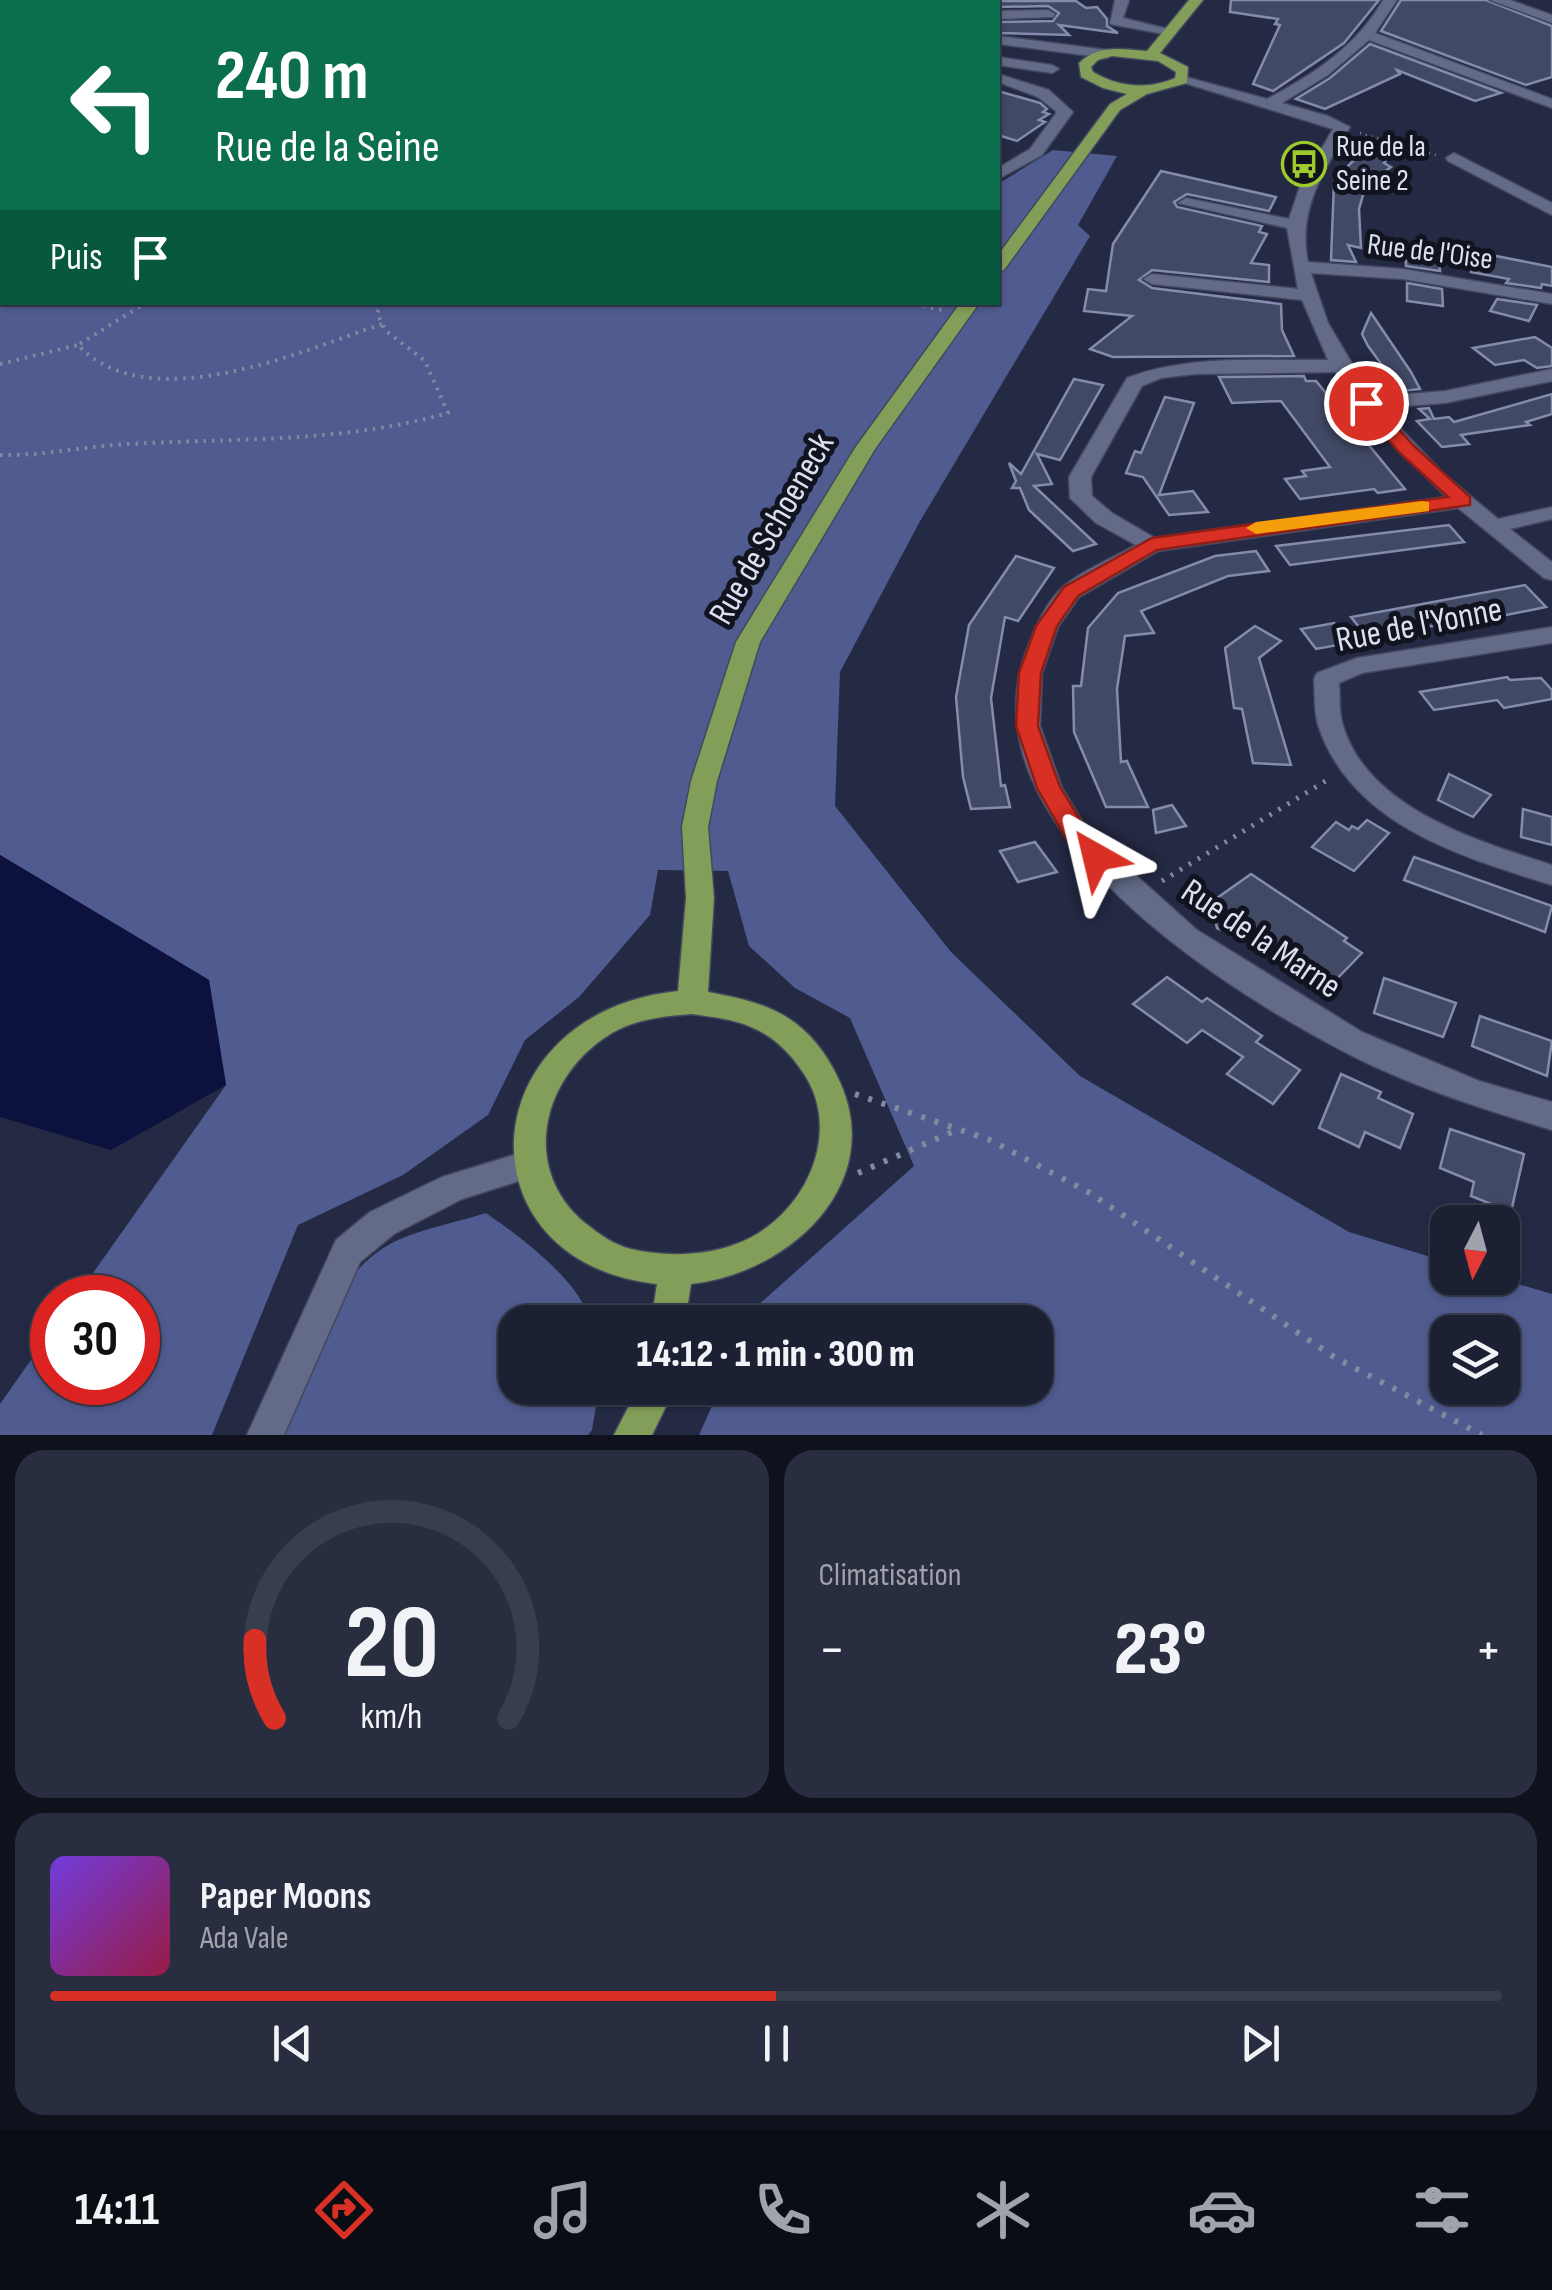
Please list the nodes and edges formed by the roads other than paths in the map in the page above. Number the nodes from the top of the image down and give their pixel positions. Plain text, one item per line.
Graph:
1 (1122, 0) edge
2 (1196, 0) edge
3 (1390, 0) edge
4 (1497, 0) edge
5 (1048, 14) dead end
6 (1000, 15) edge
7 (1552, 19) edge
8 (1169, 32) junction
9 (1368, 35) junction
10 (1000, 40) edge
11 (1066, 48) junction
12 (1106, 54) junction
13 (1152, 54) junction
14 (1088, 60) junction
15 (1000, 61) edge
16 (1052, 69) dead end
17 (1000, 79) edge
18 (1182, 80) junction
19 (1106, 85) junction
20 (1144, 90) junction
21 (1271, 103) junction
22 (1552, 104) edge
23 (1115, 106) junction
24 (1454, 158) road end
25 (1000, 173) edge
26 (1186, 202) dead end
27 (1552, 210) edge
28 (1295, 225) junction
29 (1000, 263) edge
30 (1301, 267) junction
31 (1152, 279) dead end
32 (1307, 294) junction
33 (1552, 299) edge
34 (967, 309) edge
35 (1338, 366) junction
36 (1552, 375) edge
37 (1366, 403) junction
38 (1463, 501) junction
39 (1552, 513) edge
40 (1493, 526) junction
41 (1152, 544) junction
42 (1552, 573) edge
43 (1552, 635) edge
44 (1552, 875) edge
45 (692, 1002) junction
46 (1552, 1116) edge
47 (530, 1164) junction
48 (676, 1270) junction
49 (671, 1305) edge
50 (649, 1405) edge
51 (265, 1435) edge
52 (632, 1435) edge

1 - 8 street
2 - 8 main road
3 - 9 street
4 - 7 street
5 - 6 street
8 - 13 main road
9 - 21 street
9 - 22 street
10 - 11 street
11 - 12 street
11 - 14 street
12 - 13 main road
12 - 14 main road
13 - 18 main road
14 - 19 main road
15 - 16 street
17 - 25 street
18 - 20 main road
18 - 21 street
19 - 20 main road
19 - 23 main road
20 - 23 main road
21 - 28 street
23 - 29 main road
24 - 27 street
26 - 28 street
28 - 30 street
30 - 32 street
30 - 33 street, Rue de l'Oise
31 - 32 street
32 - 35 street
34 - 45 main road, Rue de Schoeneck
35 - 37 street
35 - 41 street
36 - 37 street
37 - 38 street
38 - 40 street
38 - 41 street, Rue de la Marne
39 - 40 street
40 - 42 street
41 - 46 street, Rue de la Marne
43 - 44 street, Rue de l'Yonne
45 - 47 main road
45 - 48 main road
47 - 48 main road
47 - 51 street
48 - 49 main road
50 - 52 main road

